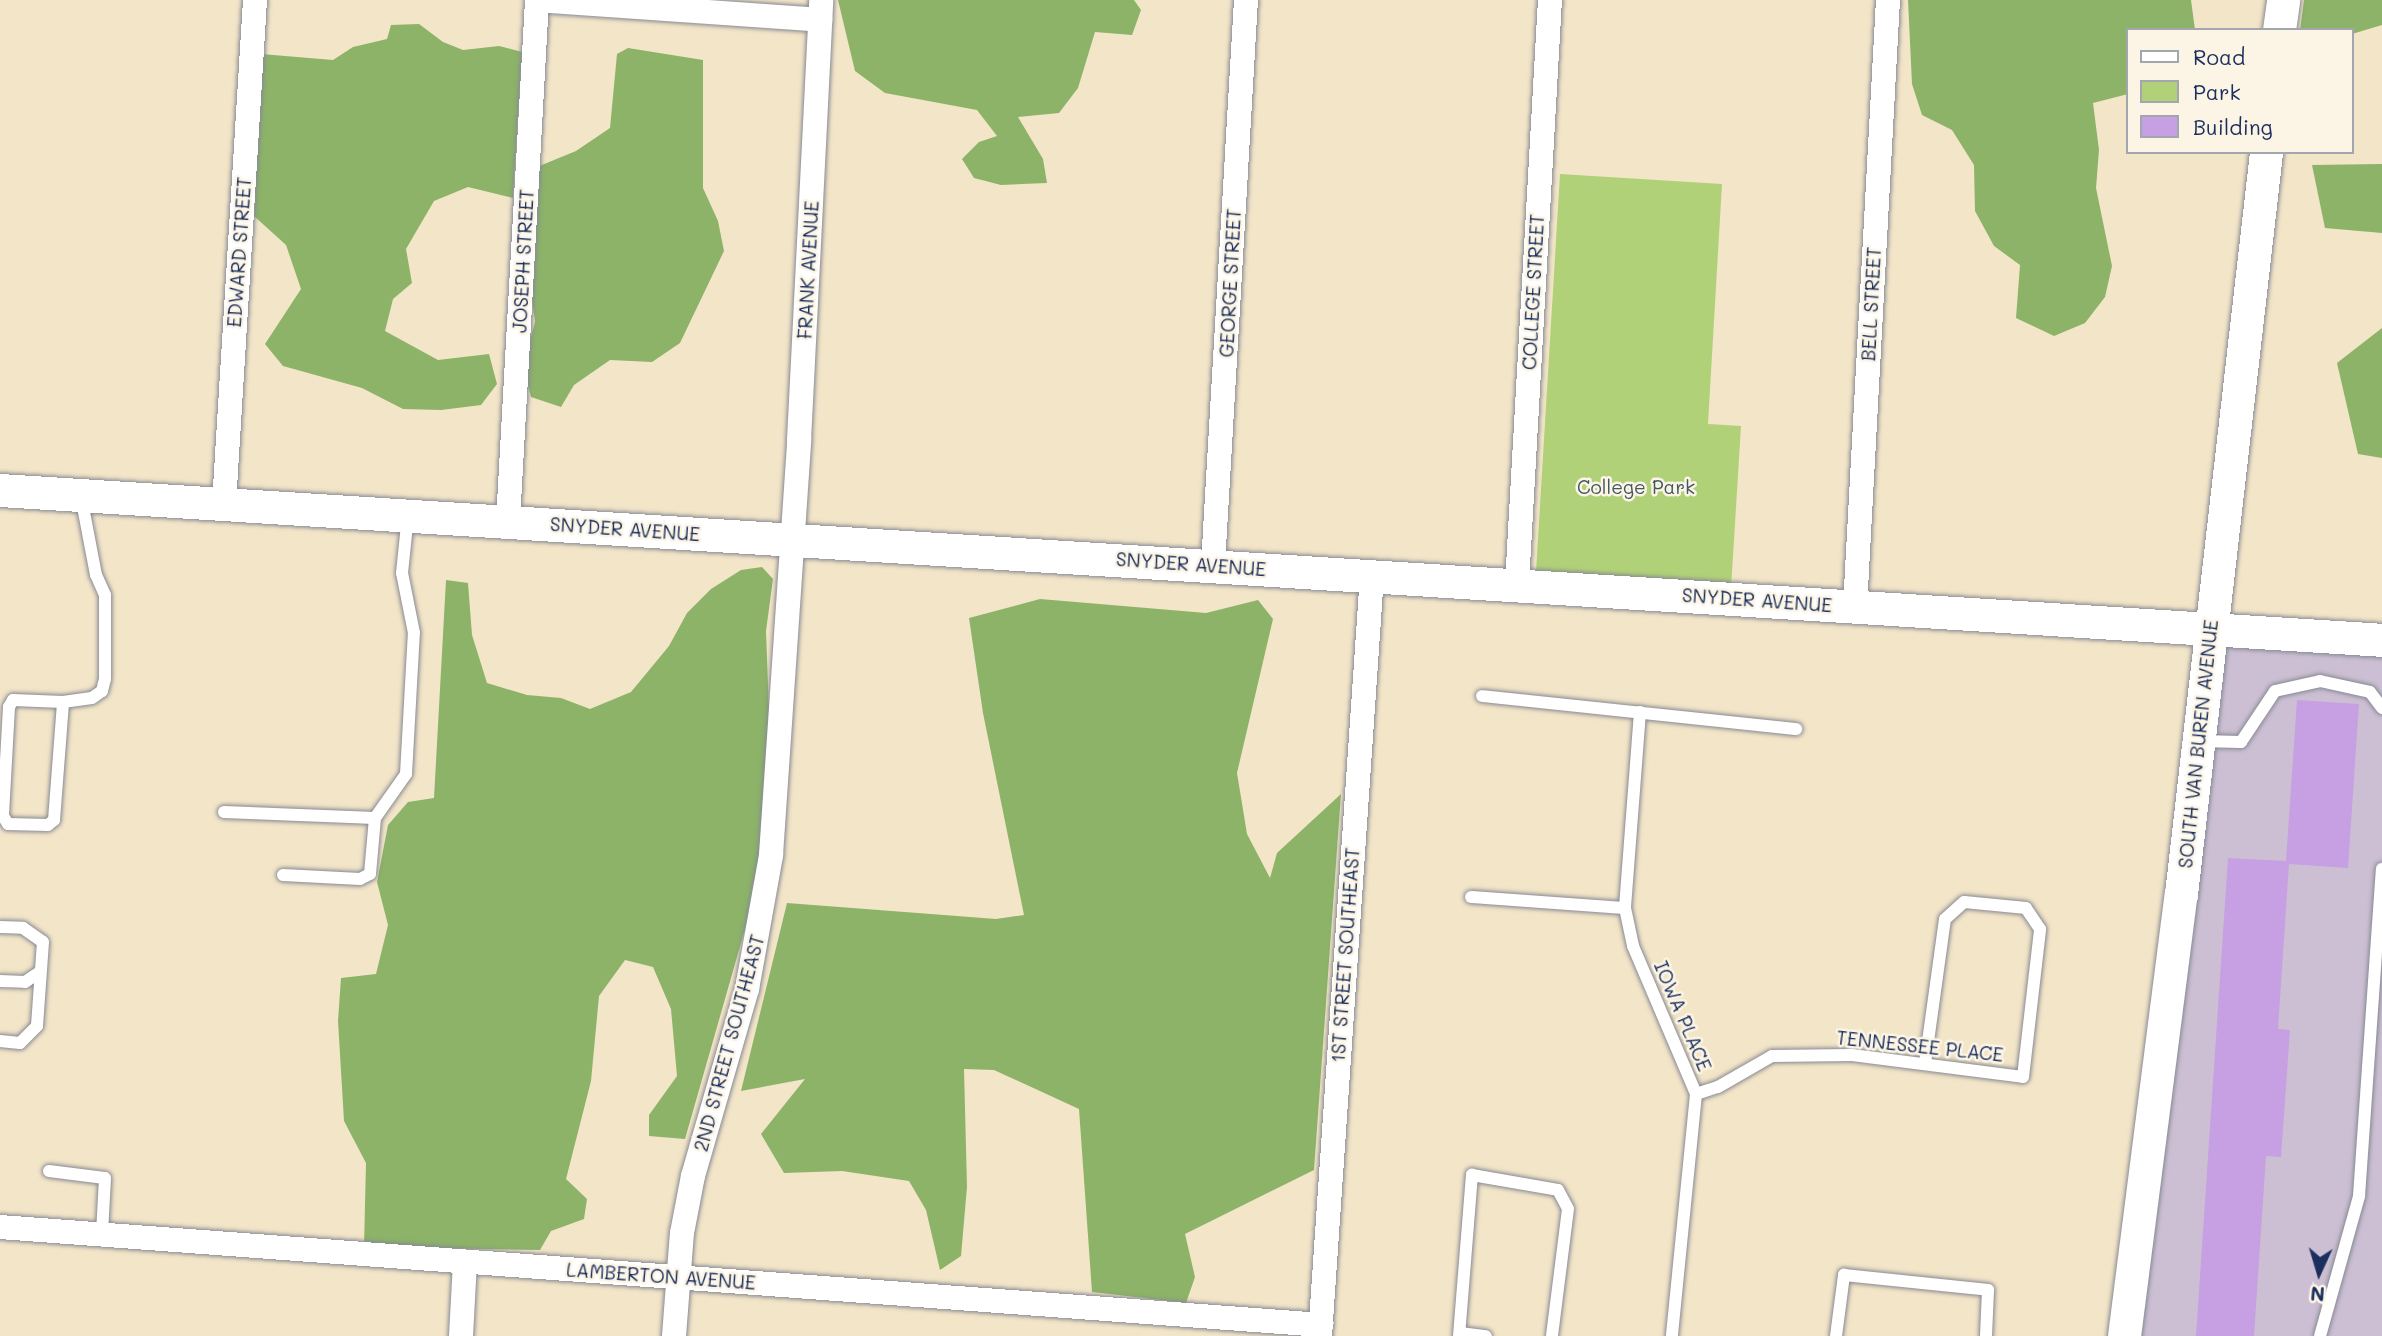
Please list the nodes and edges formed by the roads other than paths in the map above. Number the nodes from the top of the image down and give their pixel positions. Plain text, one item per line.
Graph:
1 (255, 0) edge
2 (537, 0) edge
3 (1246, 0) edge
4 (1550, 0) edge
5 (1888, 0) edge
6 (2283, 0) edge
7 (821, 10) edge
8 (2279, 28) edge
9 (2266, 154) edge
10 (0, 490) edge
11 (80, 495) junction
12 (224, 504) junction
13 (408, 515) junction
14 (508, 521) junction
15 (793, 539) junction
16 (1213, 565) junction
17 (1373, 575) junction
18 (1517, 584) junction
19 (1855, 607) junction
20 (2211, 629) junction
21 (2382, 640) edge
22 (1482, 696) dead end
23 (63, 702) junction
24 (2382, 708) edge
25 (1640, 712) junction
26 (1796, 729) dead end
27 (2199, 741) junction
28 (224, 812) dead end
29 (375, 818) junction
30 (2382, 869) edge
31 (283, 875) dead end
32 (1471, 897) dead end
33 (1625, 908) junction
34 (0, 927) edge
35 (40, 972) junction
36 (0, 981) edge
37 (0, 1041) edge
38 (1925, 1064) junction
39 (1696, 1094) junction
40 (49, 1171) dead end
41 (0, 1227) edge
42 (102, 1234) junction
43 (465, 1262) junction
44 (679, 1277) junction
45 (1321, 1330) edge
46 (1459, 1335) edge
47 (461, 1336) edge
48 (674, 1336) edge
49 (1486, 1336) edge
50 (1552, 1336) edge
51 (1672, 1336) edge
52 (1836, 1336) edge
53 (1986, 1336) edge
54 (2124, 1336) edge
55 (2320, 1336) edge

1 - 12 street, EDWARD STREET
2 - 7 street
2 - 14 street, JOSEPH STREET
3 - 16 street, GEORGE STREET
4 - 18 street, COLLEGE STREET
5 - 19 street, BELL STREET
6 - 8 main road
7 - 15 street, FRANK AVENUE
9 - 20 main road, SOUTH VAN BUREN AVENUE
10 - 11 main road, SNYDER AVENUE
11 - 12 main road, SNYDER AVENUE
11 - 23 lane
12 - 13 main road, SNYDER AVENUE
13 - 14 main road, SNYDER AVENUE
13 - 29 lane
14 - 15 main road, SNYDER AVENUE
15 - 16 main road, SNYDER AVENUE
15 - 44 street, 2ND STREET SOUTHEAST
16 - 17 main road, SNYDER AVENUE
17 - 18 main road, SNYDER AVENUE
17 - 45 street, 1ST STREET SOUTHEAST
18 - 19 main road, SNYDER AVENUE
19 - 20 main road, SNYDER AVENUE
20 - 21 main road, SNYDER AVENUE
20 - 27 main road, SOUTH VAN BUREN AVENUE
22 - 25 lane
23 - 23 lane
24 - 27 lane
25 - 26 lane
25 - 33 lane, IOWA PLACE
27 - 54 main road, SOUTH VAN BUREN AVENUE
28 - 29 lane
29 - 31 lane
30 - 55 lane
32 - 33 lane
33 - 39 lane, IOWA PLACE
34 - 35 lane
35 - 36 lane
35 - 37 lane
38 - 38 lane, TENNESSEE PLACE
38 - 39 lane, TENNESSEE PLACE
39 - 51 lane, IOWA PLACE
40 - 42 lane
41 - 42 street, LAMBERTON AVENUE
42 - 43 street, LAMBERTON AVENUE
43 - 44 street, LAMBERTON AVENUE
43 - 47 street
44 - 45 street, LAMBERTON AVENUE
44 - 48 street, 2ND STREET SOUTHEAST
46 - 49 lane
46 - 50 lane
52 - 53 lane

